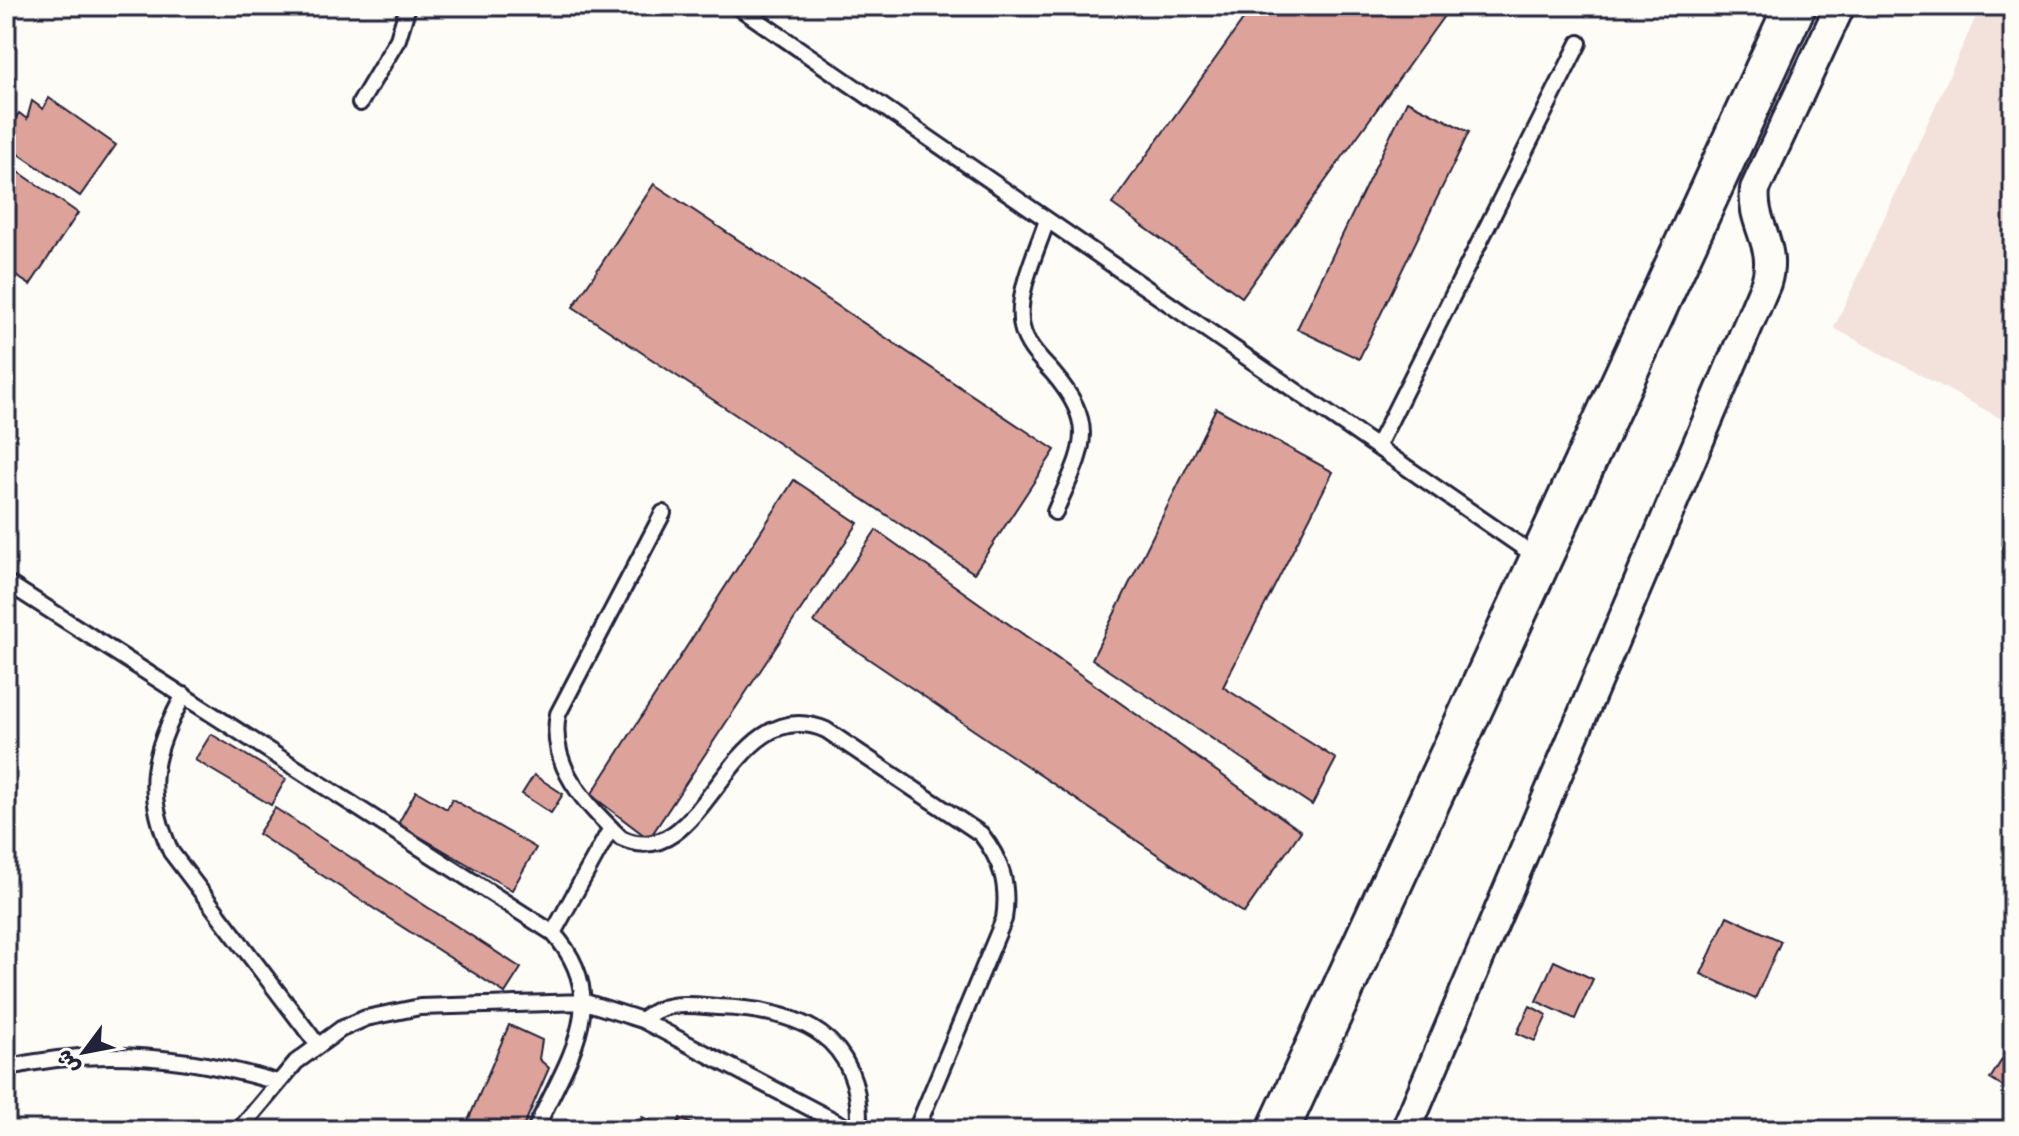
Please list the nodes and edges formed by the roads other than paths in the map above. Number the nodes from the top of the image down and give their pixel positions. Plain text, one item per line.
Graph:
1 (408, 6) edge
2 (737, 6) edge
3 (1795, 6) edge
4 (1840, 6) edge
5 (1579, 43) dead end
6 (360, 103) dead end
7 (1047, 220) junction
8 (1377, 447) junction
9 (1055, 512) dead end
10 (663, 513) dead end
11 (1542, 560) junction
12 (6, 582) edge
13 (184, 695) junction
14 (611, 828) junction
15 (553, 933) junction
16 (585, 1002) junction
17 (642, 1020) junction
18 (317, 1044) junction
19 (6, 1068) edge
20 (277, 1082) junction
21 (239, 1130) edge
22 (535, 1130) edge
23 (852, 1130) edge
24 (859, 1130) edge
25 (916, 1130) edge
26 (1278, 1130) edge
27 (1406, 1130) edge

1 - 6 lane
2 - 7 lane
3 - 11 street
4 - 27 street
5 - 8 lane
7 - 8 lane
7 - 9 lane
8 - 11 lane
10 - 14 lane
11 - 26 street
12 - 13 lane
13 - 15 lane
13 - 18 lane
14 - 15 lane
14 - 25 lane
15 - 16 lane
16 - 17 lane
16 - 18 lane
16 - 22 lane
17 - 23 lane
17 - 24 lane
18 - 20 lane
19 - 20 lane
20 - 21 lane

